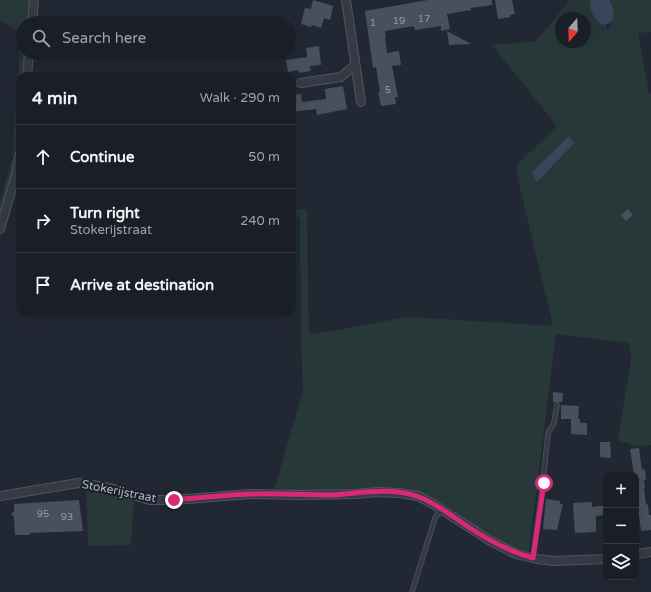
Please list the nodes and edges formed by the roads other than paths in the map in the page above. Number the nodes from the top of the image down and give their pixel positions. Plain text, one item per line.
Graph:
1 (34, 0) edge
2 (346, 0) edge
3 (33, 16) edge
4 (28, 60) edge
5 (355, 65) junction
6 (27, 72) edge
7 (301, 83) joint
8 (296, 84) edge
9 (361, 102) dead end
10 (16, 174) edge
11 (0, 229) edge
12 (557, 405) dead end
13 (0, 496) edge
14 (441, 509) junction
15 (651, 552) edge
16 (639, 554) edge
17 (533, 558) junction
18 (603, 559) edge
19 (412, 592) edge

1 - 3 street
2 - 5 street
4 - 6 street
5 - 7 street
5 - 9 street
7 - 8 lane
10 - 11 street
12 - 17 lane
13 - 14 street, Stokerijstraat
14 - 17 street, Stokerijstraat
14 - 19 lane
15 - 16 street
17 - 18 street, Stokerijstraat

